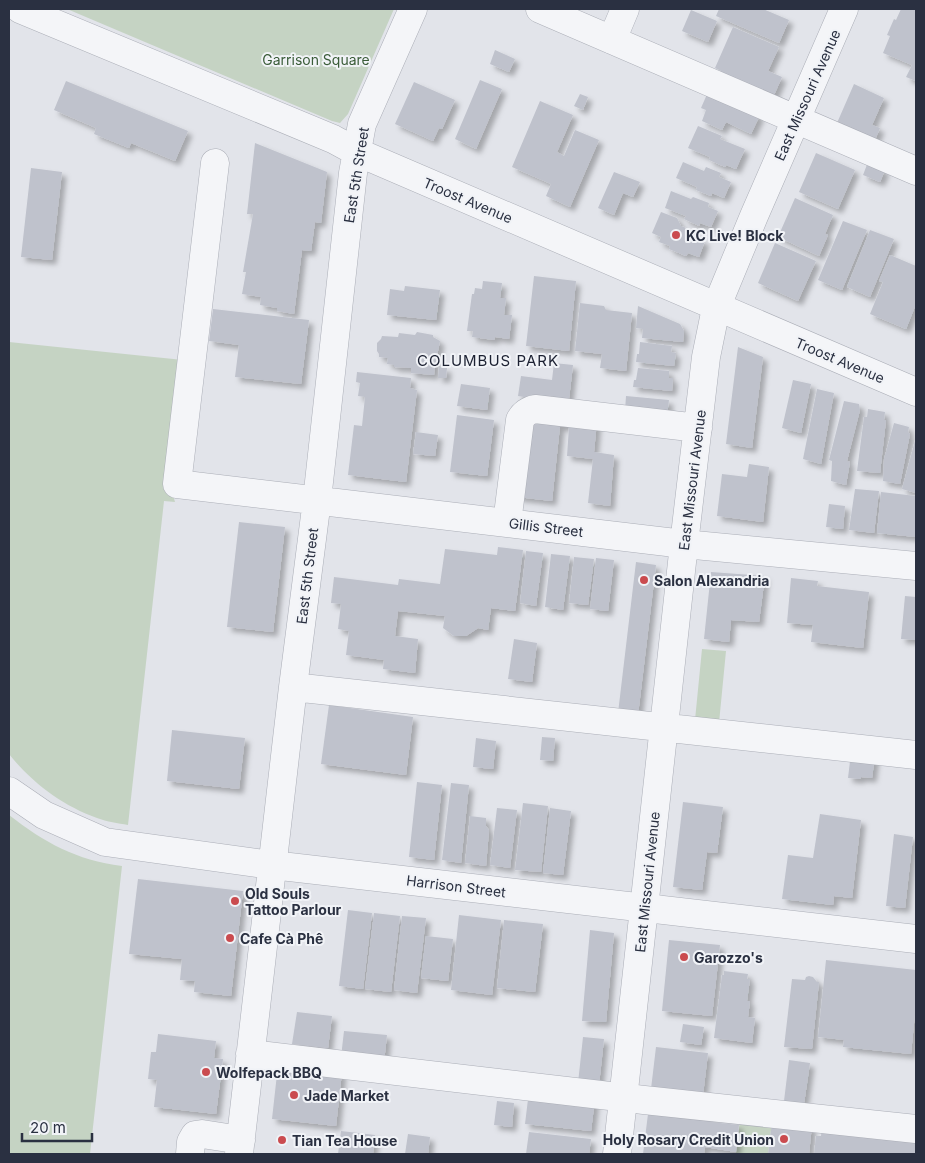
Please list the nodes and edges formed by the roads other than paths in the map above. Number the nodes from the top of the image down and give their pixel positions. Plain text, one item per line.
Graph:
1 (20, 9) edge
2 (413, 9) edge
3 (540, 9) edge
4 (626, 9) edge
5 (844, 9) edge
6 (612, 40) junction
7 (796, 120) junction
8 (357, 152) junction
9 (216, 163) dead end
10 (916, 171) edge
11 (716, 308) junction
12 (916, 392) edge
13 (698, 428) junction
14 (317, 500) junction
15 (508, 523) junction
16 (684, 544) junction
17 (916, 566) edge
18 (293, 687) junction
19 (664, 728) junction
20 (916, 755) edge
21 (9, 791) edge
22 (272, 865) junction
23 (645, 907) junction
24 (916, 939) edge
25 (250, 1054) junction
26 (623, 1098) junction
27 (916, 1129) edge
28 (240, 1147) edge
29 (190, 1154) edge
30 (617, 1154) edge

1 - 8 street, Troost Avenue
2 - 8 street, East 5th Street
3 - 6 street
4 - 6 street
5 - 7 street, East Missouri Avenue
6 - 7 street
7 - 10 street
7 - 11 street, East Missouri Avenue
8 - 11 street, Troost Avenue
8 - 14 street, East 5th Street
9 - 14 street, Gillis Street
11 - 12 street, Troost Avenue
11 - 13 street, East Missouri Avenue
13 - 15 street
13 - 16 street, East Missouri Avenue
14 - 15 street, Gillis Street
14 - 18 street, East 5th Street
15 - 16 street, Gillis Street
16 - 17 street, Gillis Street
16 - 19 street, East Missouri Avenue
18 - 19 street
18 - 22 street, East 5th Street
19 - 20 street
19 - 23 street, East Missouri Avenue
21 - 22 street, Harrison Street
22 - 23 street, Harrison Street
22 - 25 street, East 5th Street
23 - 24 street, Harrison Street
23 - 26 street, East Missouri Avenue
25 - 26 street
25 - 28 street, East 5th Street
26 - 27 street
26 - 30 street, East Missouri Avenue
28 - 29 street

